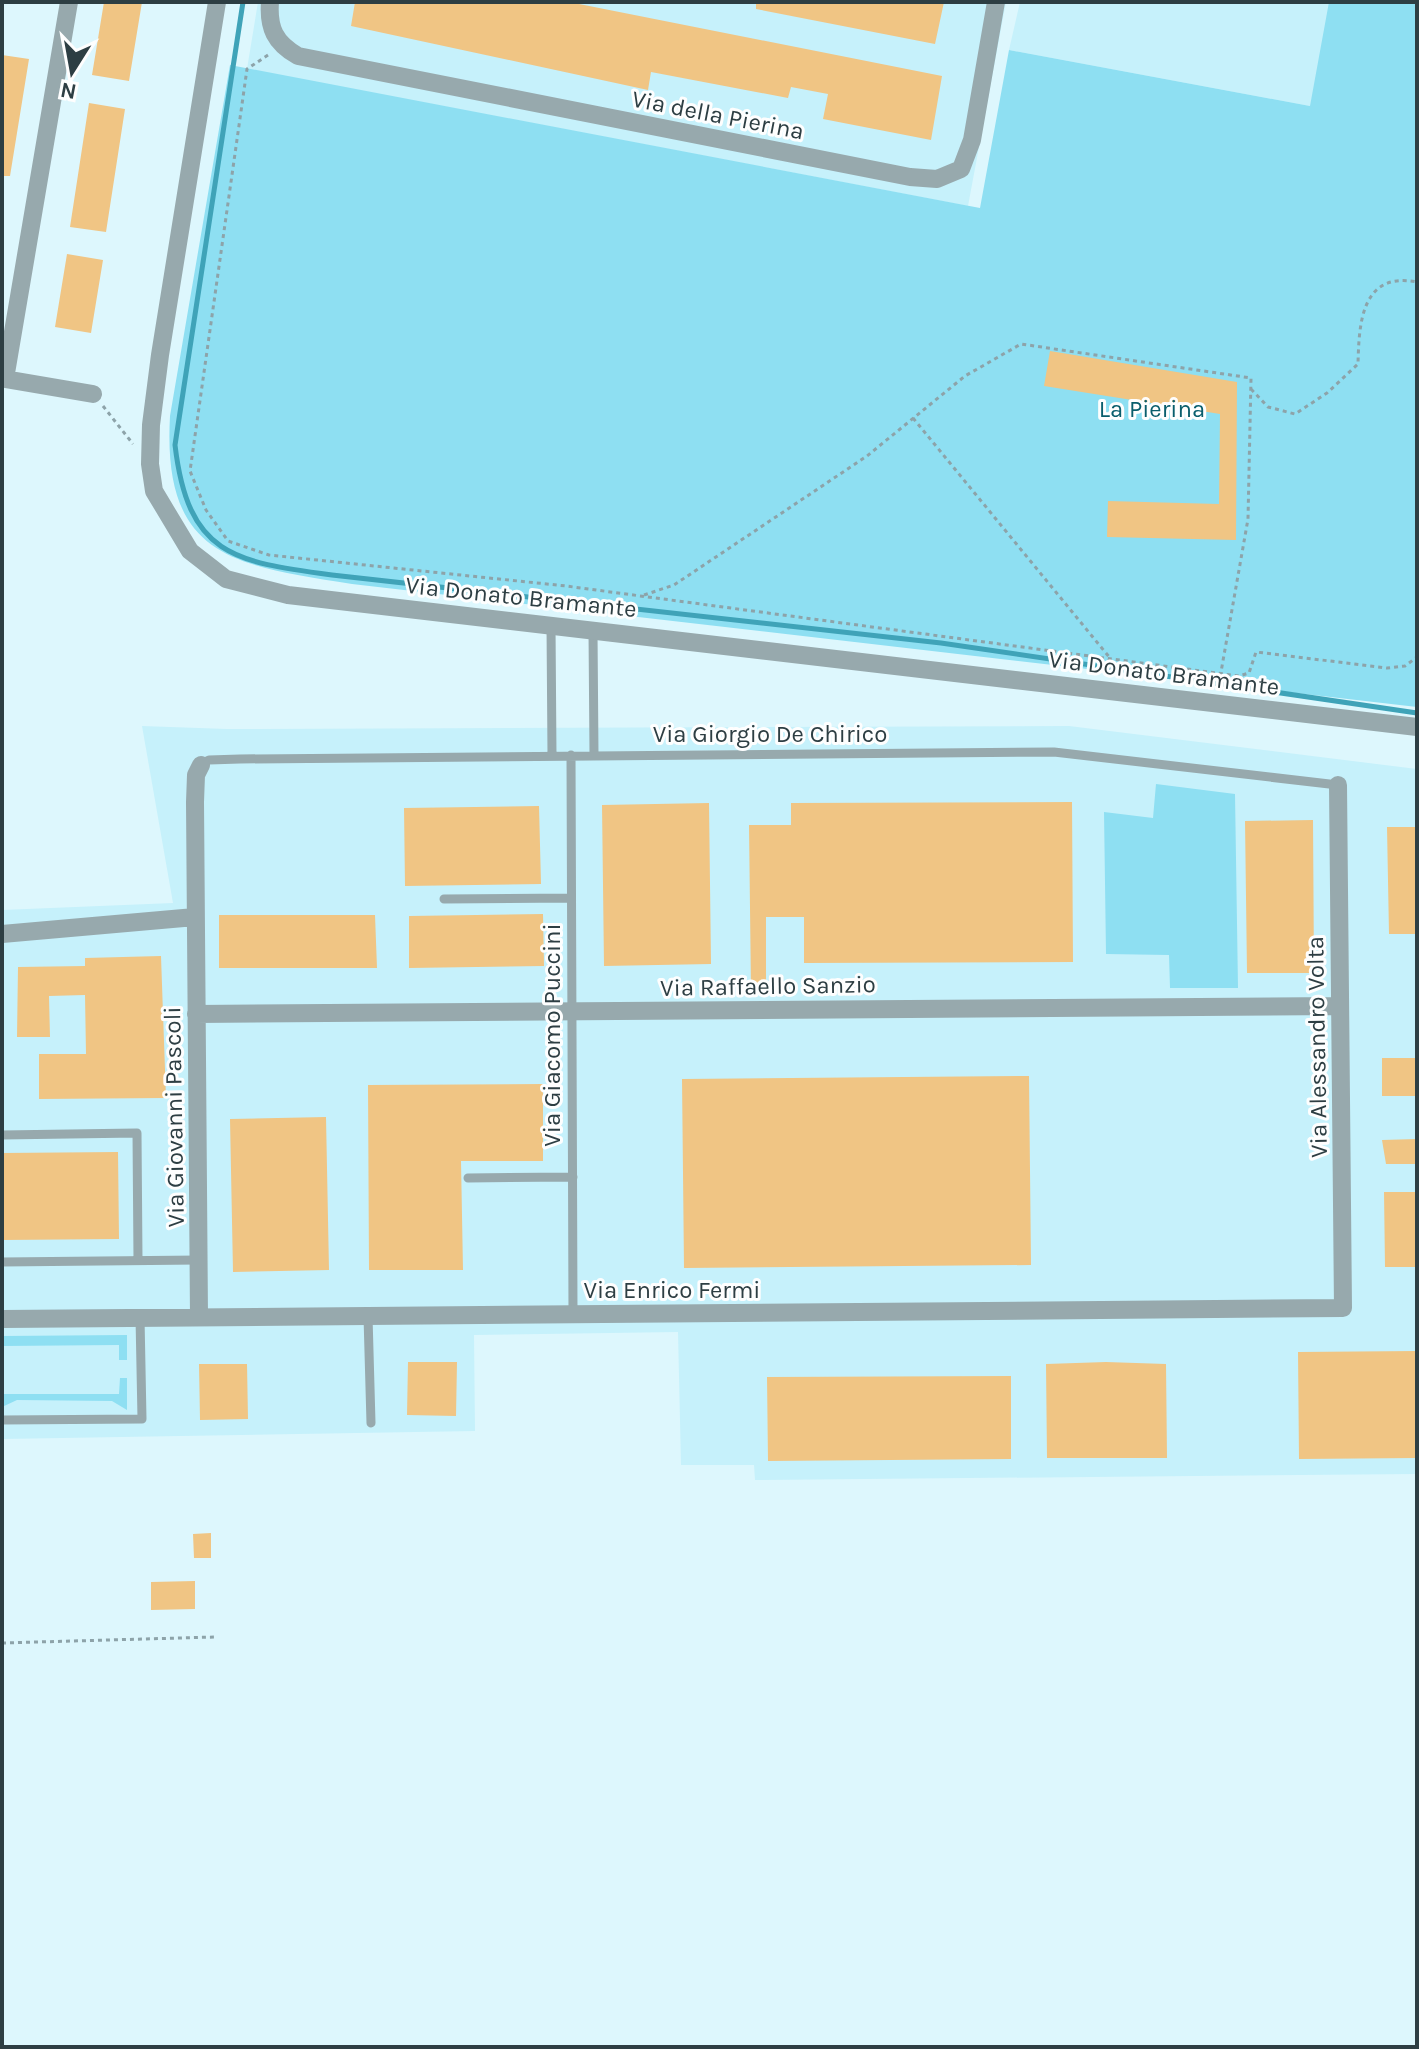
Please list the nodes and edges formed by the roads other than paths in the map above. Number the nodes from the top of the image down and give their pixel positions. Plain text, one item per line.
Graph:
1 (69, 2) edge
2 (217, 2) edge
3 (270, 2) edge
4 (996, 2) edge
5 (93, 394) road end
6 (551, 625) junction
7 (593, 629) junction
8 (1417, 727) edge
9 (571, 755) junction
10 (594, 755) junction
11 (552, 756) junction
12 (201, 765) joint
13 (1338, 785) joint
14 (571, 898) junction
15 (444, 899) dead end
16 (195, 917) junction
17 (2, 934) edge
18 (1340, 1006) junction
19 (572, 1012) junction
20 (196, 1014) junction
21 (2, 1135) edge
22 (573, 1177) junction
23 (468, 1178) dead end
24 (138, 1260) junction
25 (199, 1260) junction
26 (2, 1262) edge
27 (1343, 1308) joint
28 (573, 1314) junction
29 (368, 1316) junction
30 (140, 1317) junction
31 (199, 1317) junction
32 (2, 1319) edge
33 (2, 1420) edge
34 (371, 1423) dead end

1 - 5 street
2 - 6 street, Via Donato Bramante
3 - 4 street, Via della Pierina
6 - 7 street, Via Donato Bramante
6 - 11 lane
7 - 8 street, Via Donato Bramante
7 - 10 lane
9 - 10 lane, Via Giorgio De Chirico
9 - 11 lane, Via Giorgio De Chirico
9 - 14 lane, Via Giacomo Puccini
10 - 13 lane, Via Giorgio De Chirico
11 - 12 lane, Via Giorgio De Chirico
12 - 16 street, Via Giovanni Pascoli
13 - 18 street, Via Alessandro Volta
14 - 15 lane
14 - 19 lane, Via Giacomo Puccini
16 - 17 street
16 - 20 street, Via Giovanni Pascoli
18 - 19 street, Via Raffaello Sanzio
18 - 27 street, Via Alessandro Volta
19 - 20 street, Via Raffaello Sanzio
19 - 22 lane, Via Giacomo Puccini
20 - 25 street, Via Giovanni Pascoli
21 - 24 lane
22 - 23 lane
22 - 28 lane, Via Giacomo Puccini
24 - 25 lane
24 - 26 lane
25 - 31 street, Via Giovanni Pascoli
27 - 28 street, Via Enrico Fermi
28 - 29 street, Via Enrico Fermi
29 - 31 street, Via Enrico Fermi
29 - 34 lane
30 - 31 street, Via Enrico Fermi
30 - 32 street, Via Enrico Fermi
30 - 33 lane

